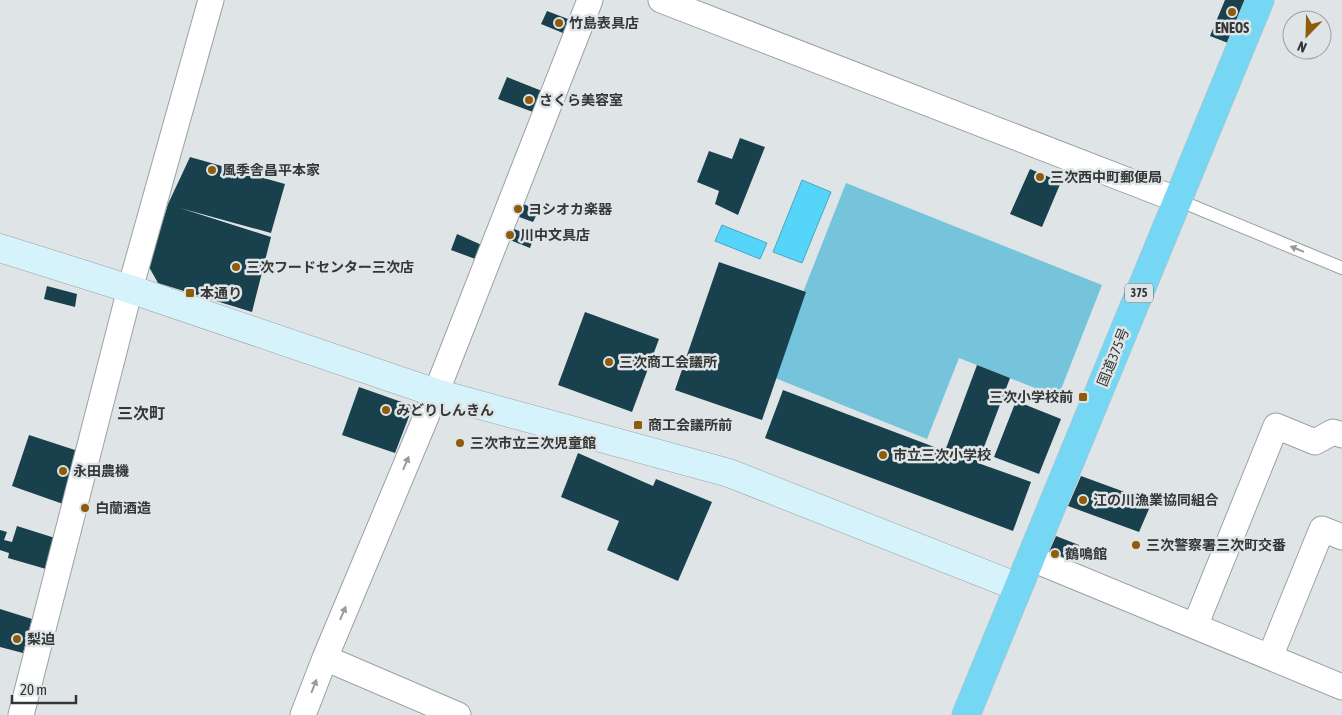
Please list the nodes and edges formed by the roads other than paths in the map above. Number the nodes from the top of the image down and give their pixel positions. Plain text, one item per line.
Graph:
1 (211, 0) edge
2 (590, 0) edge
3 (661, 0) edge
4 (1260, 0) edge
5 (1178, 200) junction
6 (0, 248) edge
7 (1342, 268) edge
8 (130, 289) junction
9 (436, 392) junction
10 (1342, 435) edge
11 (1342, 537) edge
12 (1030, 558) junction
13 (1018, 587) junction
14 (1195, 626) junction
15 (1270, 657) junction
16 (325, 658) junction
17 (1342, 687) edge
18 (21, 715) edge
19 (303, 715) edge
20 (458, 715) edge
21 (966, 715) edge

1 - 8 street
2 - 9 street
3 - 5 street
4 - 5 highway, 国道375号 / 375
7 -> 5 lane
5 - 12 highway, 国道375号 / 375
6 - 8 street
8 - 9 street
8 - 18 street
9 - 13 street
16 -> 9 street
10 - 14 street
11 - 15 street
12 - 13 highway, 国道375号 / 375
12 - 14 street
13 - 21 highway, 国道375号 / 375
14 - 15 street
15 - 17 street
19 -> 16 street
16 - 20 street

